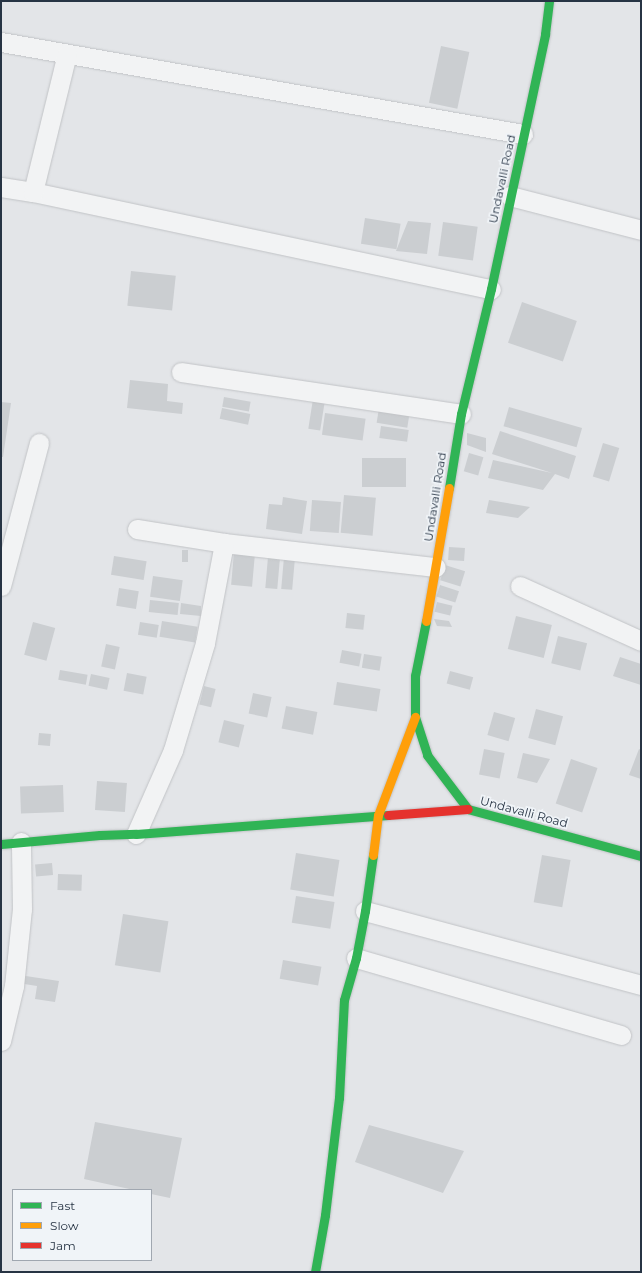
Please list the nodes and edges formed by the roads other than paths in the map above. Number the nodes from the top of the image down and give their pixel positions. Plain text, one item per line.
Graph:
1 (549, 1) edge
2 (1, 42) edge
3 (67, 54) junction
4 (523, 134) junction
5 (1, 187) edge
6 (33, 192) junction
7 (510, 196) junction
8 (641, 230) edge
9 (491, 289) junction
10 (181, 372) dead end
11 (461, 414) junction
12 (39, 443) dead end
13 (138, 529) dead end
14 (224, 544) junction
15 (436, 567) junction
16 (1, 586) edge
17 (520, 586) dead end
18 (641, 641) edge
19 (415, 718) junction
20 (468, 809) junction
21 (378, 815) junction
22 (136, 834) junction
23 (21, 842) junction
24 (1, 844) edge
25 (641, 856) edge
26 (365, 911) junction
27 (356, 958) junction
28 (641, 985) edge
29 (621, 1035) dead end
30 (1, 1041) edge
31 (315, 1272) edge

1 - 4 street, Undavalli Road
2 - 3 street
3 - 4 street
3 - 6 street
4 - 7 street, Undavalli Road
5 - 6 street
6 - 9 street
7 - 8 street
7 - 9 street, Undavalli Road
9 - 11 street, Undavalli Road
10 - 11 street
11 - 15 street, Undavalli Road
12 - 16 street
13 - 14 street
14 - 15 street
14 - 22 street
15 - 19 street, Undavalli Road
17 - 18 street
19 - 20 street, Undavalli Road
19 - 21 street
20 - 21 street
20 - 25 street, Undavalli Road
21 - 22 street
21 - 26 street
22 - 23 street
23 - 24 street
23 - 30 street
26 - 27 street
26 - 28 street
27 - 29 street
27 - 31 street

